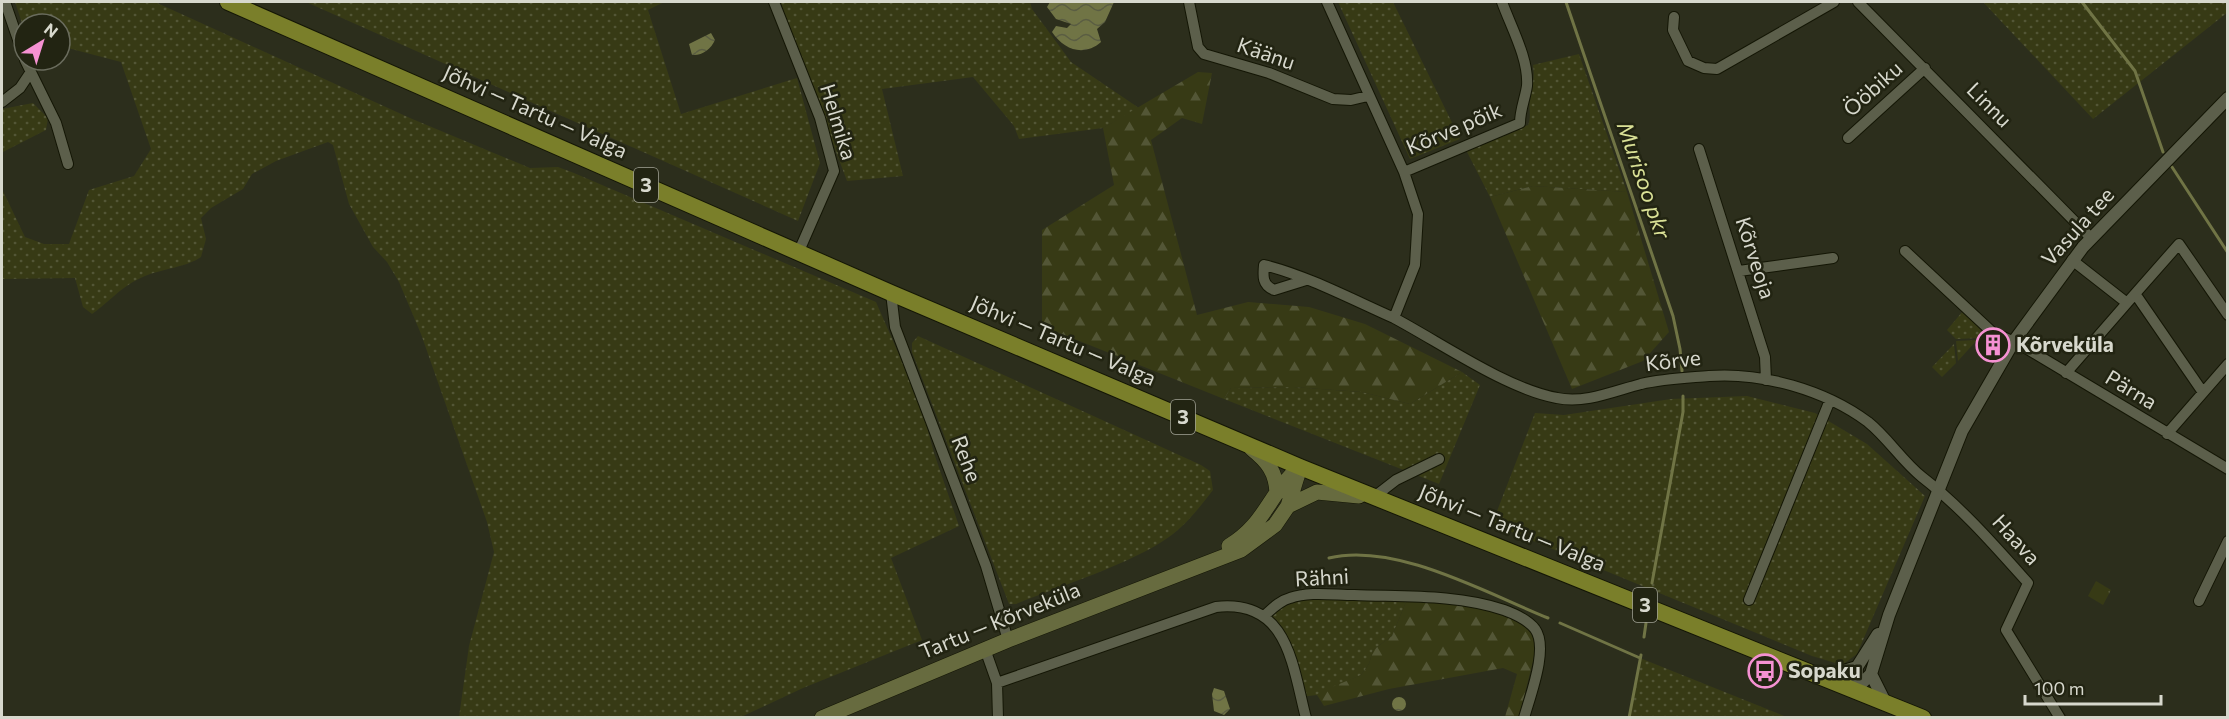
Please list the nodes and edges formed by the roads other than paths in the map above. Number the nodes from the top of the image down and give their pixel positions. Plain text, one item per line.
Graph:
1 (5, 2) edge
2 (228, 2) edge
3 (774, 2) edge
4 (1190, 2) edge
5 (1327, 2) edge
6 (1502, 2) edge
7 (1834, 2) edge
8 (1858, 2) edge
9 (1674, 17) dead end
10 (12, 22) edge
11 (1925, 68) junction
12 (30, 73) joint
13 (1368, 96) junction
14 (2228, 98) edge
15 (2, 102) edge
16 (1848, 138) dead end
17 (1699, 149) dead end
18 (68, 164) dead end
19 (1404, 172) junction
20 (2091, 238) junction
21 (799, 251) junction
22 (1905, 251) dead end
23 (1833, 258) dead end
24 (2072, 260) junction
25 (1739, 271) junction
26 (1306, 280) junction
27 (891, 293) junction
28 (2136, 295) junction
29 (2127, 303) junction
30 (2228, 315) edge
31 (1394, 318) junction
32 (2014, 341) junction
33 (2228, 363) edge
34 (2066, 373) junction
35 (1766, 380) junction
36 (2202, 392) junction
37 (1830, 400) junction
38 (2167, 434) junction
39 (1245, 443) junction
40 (1439, 459) dead end
41 (1300, 467) junction
42 (2228, 469) edge
43 (1940, 491) junction
44 (1277, 493) junction
45 (1380, 499) junction
46 (1288, 506) junction
47 (2228, 541) edge
48 (1195, 566) junction
49 (1749, 600) dead end
50 (2199, 601) dead end
51 (1889, 615) junction
52 (1264, 616) junction
53 (1008, 640) junction
54 (985, 649) junction
55 (1857, 667) junction
56 (1871, 674) junction
57 (1824, 677) junction
58 (997, 683) junction
59 (1856, 689) junction
60 (1885, 702) junction
61 (822, 717) edge
62 (998, 717) edge
63 (1306, 717) edge
64 (1524, 717) edge
65 (1923, 717) edge
66 (2060, 717) edge

1 - 10 street
2 - 21 highway, Jõhvi — Tartu — Valga / 3
3 - 21 street, Helmika
4 - 13 street, Käänu
5 - 13 street
6 - 19 street, Kõrve põik
7 - 9 street
8 - 11 street, Linnu
11 - 16 street, Ööbiku
11 - 20 street, Linnu
12 - 15 street
12 - 18 street
13 - 19 street
14 - 20 street, Vasula tee
17 - 25 street, Kõrveoja
19 - 31 street
20 - 24 street, Vasula tee
21 - 27 highway, Jõhvi — Tartu — Valga / 3
22 - 32 street, Pärna
23 - 25 street
24 - 29 street
24 - 32 street, Vasula tee
25 - 35 street, Kõrveoja
26 - 26 street, Kõrve
26 - 31 street, Kõrve
27 - 39 highway, Jõhvi — Tartu — Valga / 3
27 - 53 street, Rehe
28 - 29 street
28 - 30 street
28 - 36 street
29 - 34 street
31 - 35 street, Kõrve
32 - 34 street, Pärna
32 - 43 street, Vasula tee
33 - 36 street
34 - 38 street, Pärna
35 - 37 street, Kõrve
36 - 38 street
37 - 43 street, Kõrve
37 - 49 street
38 - 42 street, Pärna
39 - 41 highway, Jõhvi — Tartu — Valga / 3
39 - 44 main road
40 - 45 street
41 - 44 main road, Tartu — Kõrveküla
41 - 45 highway, Jõhvi — Tartu — Valga / 3
41 - 46 main road, Tartu — Kõrveküla
43 - 51 street, Vasula tee
43 - 66 street, Haava
44 - 48 main road, Tartu — Kõrveküla
45 - 46 main road
45 - 57 highway, Jõhvi — Tartu — Valga / 3
46 - 48 main road, Tartu — Kõrveküla
47 - 50 street
48 - 53 main road, Tartu — Kõrveküla
51 - 55 street, Vasula tee
51 - 56 street, Vasula tee
52 - 58 street
52 - 63 street
52 - 64 street, Rähni
53 - 54 main road, Tartu — Kõrveküla
54 - 58 street
54 - 61 main road, Tartu — Kõrveküla
55 - 57 street
55 - 59 street, Vasula tee
56 - 59 street, Vasula tee
56 - 60 street
57 - 59 highway, Jõhvi — Tartu — Valga / 3
58 - 62 street
59 - 60 highway, Jõhvi — Tartu — Valga / 3
60 - 65 highway, Jõhvi — Tartu — Valga / 3

